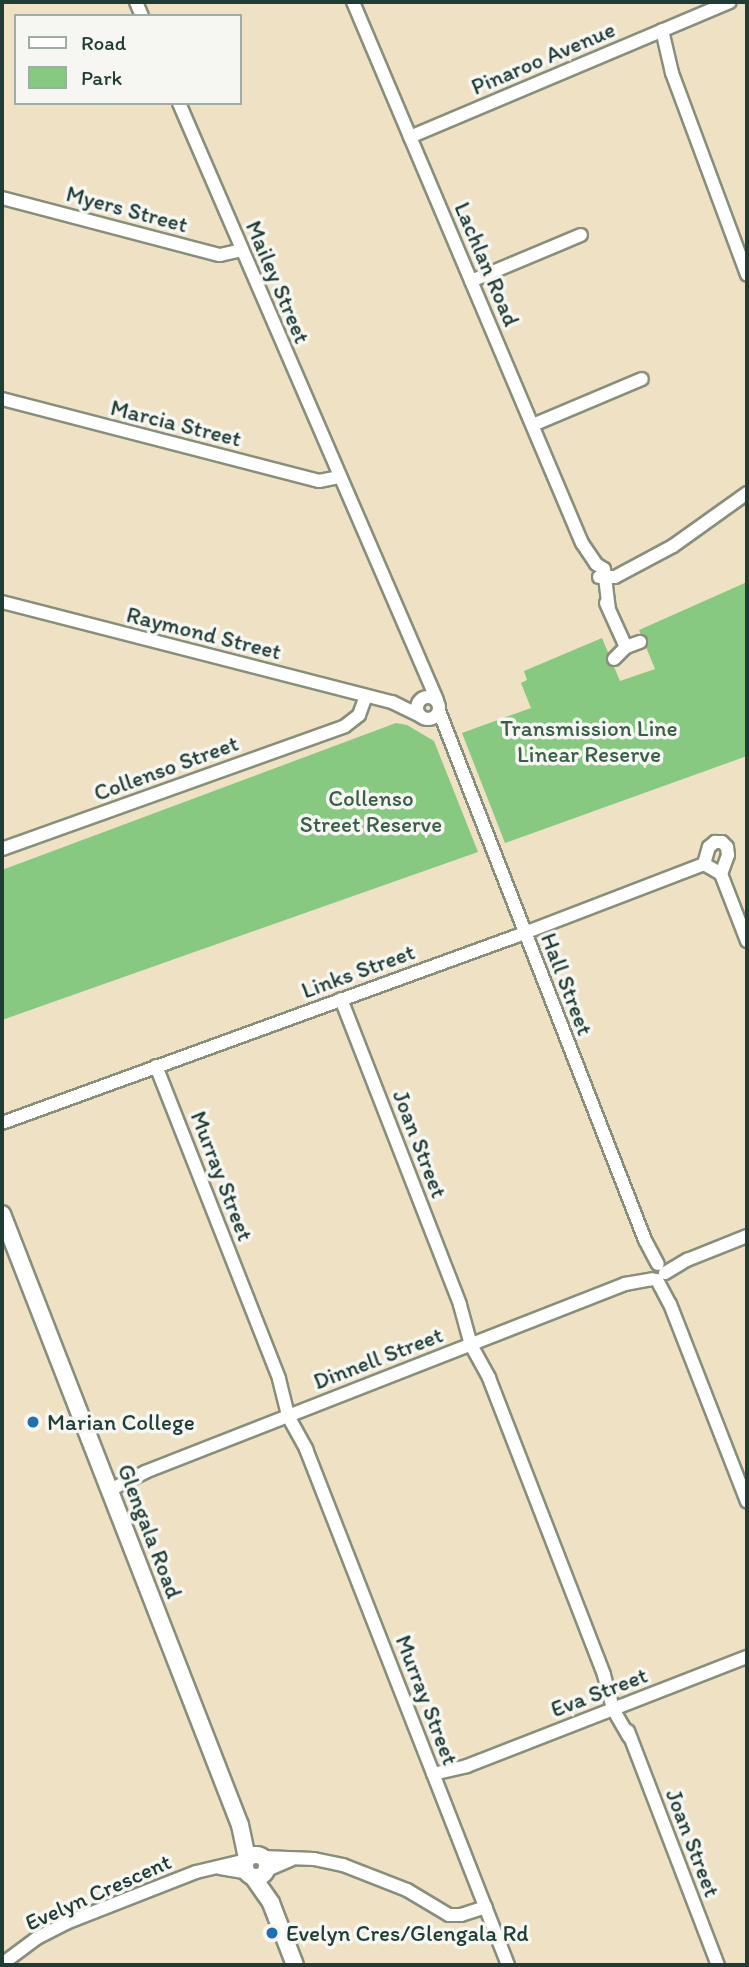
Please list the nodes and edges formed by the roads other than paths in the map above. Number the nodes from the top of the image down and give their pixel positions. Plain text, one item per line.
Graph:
1 (353, 2) edge
2 (730, 2) edge
3 (657, 33) junction
4 (180, 105) edge
5 (410, 137) junction
6 (2, 198) edge
7 (581, 235) dead end
8 (241, 250) junction
9 (747, 275) edge
10 (471, 281) junction
11 (642, 379) dead end
12 (2, 399) edge
13 (533, 425) junction
14 (340, 477) junction
15 (747, 493) edge
16 (604, 576) junction
17 (2, 602) edge
18 (640, 642) dead end
19 (626, 647) junction
20 (614, 659) dead end
21 (370, 697) junction
22 (428, 707) junction
23 (2, 849) edge
24 (524, 933) junction
25 (747, 941) edge
26 (341, 999) junction
27 (156, 1066) junction
28 (6, 1119) edge
29 (2, 1214) edge
30 (747, 1236) edge
31 (657, 1272) junction
32 (475, 1343) junction
33 (293, 1414) junction
34 (108, 1486) junction
35 (747, 1502) edge
36 (747, 1657) edge
37 (617, 1708) junction
38 (435, 1779) junction
39 (256, 1865) junction
40 (486, 1907) junction
41 (2, 1964) edge
42 (295, 1965) edge
43 (508, 1965) edge
44 (718, 1965) edge

1 - 5 street, Lachlan Road
2 - 3 street, Pinaroo Avenue
3 - 5 street, Pinaroo Avenue
3 - 9 street
4 - 8 street, Mailey Street
5 - 10 street, Lachlan Road
6 - 8 street, Myers Street
7 - 10 street
8 - 14 street, Mailey Street
10 - 13 street, Lachlan Road
11 - 13 street
12 - 14 street, Marcia Street
13 - 16 street, Lachlan Road
14 - 22 street
15 - 16 street
16 - 19 street
17 - 21 street, Raymond Street
18 - 19 street
19 - 20 street
21 - 22 street, Raymond Street
21 - 23 street, Collenso Street
22 - 24 street, Hall Street
24 - 25 street, Links Street
24 - 26 street, Links Street
24 - 31 street, Hall Street
26 - 27 street, Links Street
26 - 32 street, Joan Street
27 - 28 street, Links Street
27 - 33 street, Murray Street
29 - 34 street, Glengala Road
30 - 31 street, Dinnell Street
31 - 32 street, Dinnell Street
31 - 35 street, Hall Street
32 - 33 street, Dinnell Street
32 - 37 street, Joan Street
33 - 34 street, Dinnell Street
33 - 38 street, Murray Street
34 - 39 street, Glengala Road
36 - 37 street, Eva Street
37 - 38 street, Eva Street
37 - 44 street, Joan Street
38 - 40 street, Murray Street
39 - 40 street, Evelyn Crescent
39 - 41 street, Evelyn Crescent
39 - 42 street, Glengala Road
40 - 43 street, Murray Street

